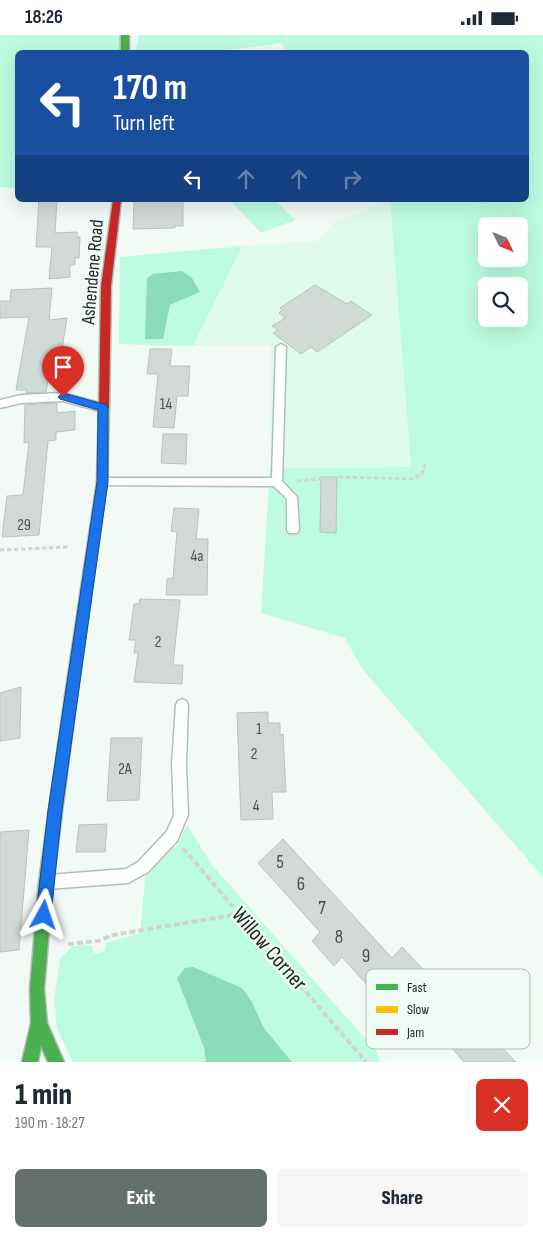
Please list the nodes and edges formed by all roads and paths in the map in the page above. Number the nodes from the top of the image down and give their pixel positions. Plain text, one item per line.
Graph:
1 (125, 35) edge
2 (125, 50) edge
3 (117, 202) edge
4 (281, 347) dead end
5 (0, 404) edge
6 (103, 407) junction
7 (425, 464) dead end
8 (102, 482) junction
9 (277, 482) junction
10 (293, 530) dead end
11 (94, 543) junction
12 (0, 550) edge
13 (182, 705) dead end
14 (172, 836) junction
15 (46, 882) junction
16 (239, 913) junction
17 (41, 947) junction
18 (39, 1023) junction
19 (30, 1062) edge
20 (56, 1062) edge
21 (366, 1062) edge

1 - 2 street
3 - 6 street, Ashendene Road
4 - 9 lane
5 - 6 lane
6 - 8 street, Ashendene Road
7 - 9 path
8 - 9 lane
8 - 11 street, Ashendene Road
9 - 10 lane
11 - 12 path
11 - 15 street, Ashendene Road
13 - 14 lane
14 - 15 lane
14 - 16 path, Willow Corner
15 - 17 street, Ashendene Road
16 - 17 path
16 - 21 path, Willow Corner
17 - 18 street, Ashendene Road
18 - 19 street, Ashendene Road
18 - 20 street

